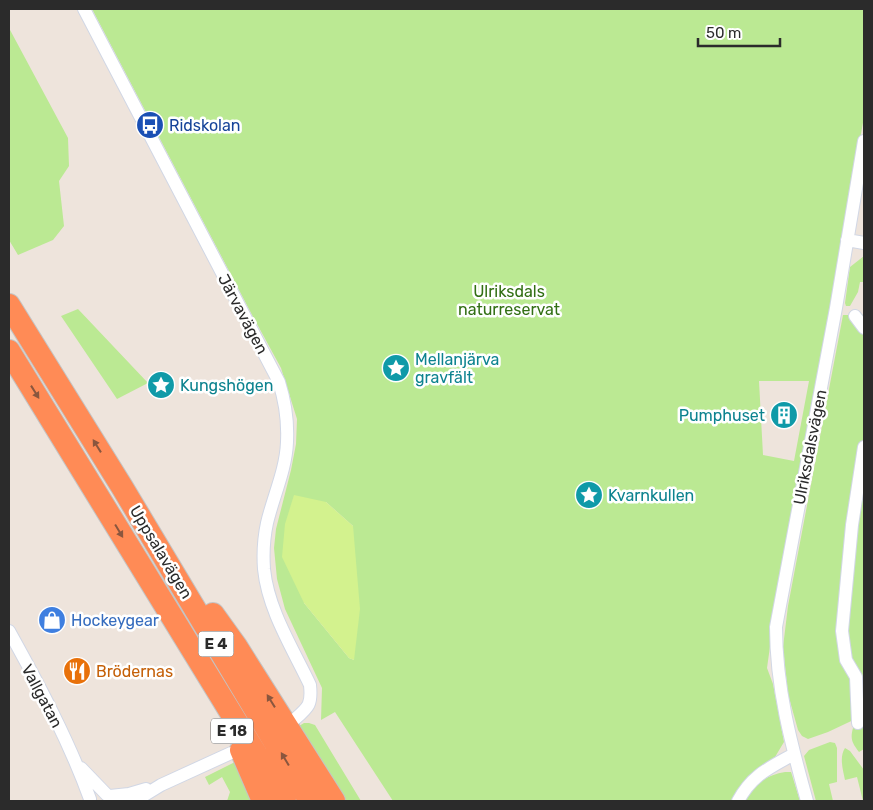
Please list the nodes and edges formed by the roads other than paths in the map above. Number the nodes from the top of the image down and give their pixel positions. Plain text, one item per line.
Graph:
1 (84, 9) edge
2 (864, 141) edge
3 (847, 240) junction
4 (864, 243) edge
5 (9, 305) edge
6 (855, 316) dead end
7 (864, 328) edge
8 (9, 350) edge
9 (864, 447) edge
10 (122, 487) junction
11 (9, 631) edge
12 (199, 661) junction
13 (860, 675) edge
14 (295, 719) dead end
15 (858, 723) dead end
16 (231, 753) dead end
17 (794, 754) junction
18 (75, 760) junction
19 (161, 785) junction
20 (111, 797) edge
21 (89, 800) edge
22 (135, 801) edge
23 (264, 801) edge
24 (285, 801) edge
25 (310, 801) edge
26 (334, 801) edge
27 (738, 801) edge
28 (807, 801) edge

1 - 14 street, Järvavägen
2 - 3 street, Ulriksdalsvägen
3 - 4 street
3 - 17 street, Ulriksdalsvägen
10 -> 5 highway, Uppsalavägen / E 4
6 - 7 street
8 -> 12 highway, Uppsalavägen / E 4
9 - 13 street
25 -> 10 highway, Uppsalavägen / E 4
26 -> 10 highway, E 4
11 - 18 street, Vallgatan
12 - 23 highway, E 18
12 - 24 highway, Uppsalavägen / E 4
13 - 15 street
16 - 19 street
17 - 27 street
17 - 28 street, Ulriksdalsvägen
18 - 20 street, Vallgatan
18 - 21 street, Vallgatan
19 - 20 street
19 - 22 street
20 - 21 street

